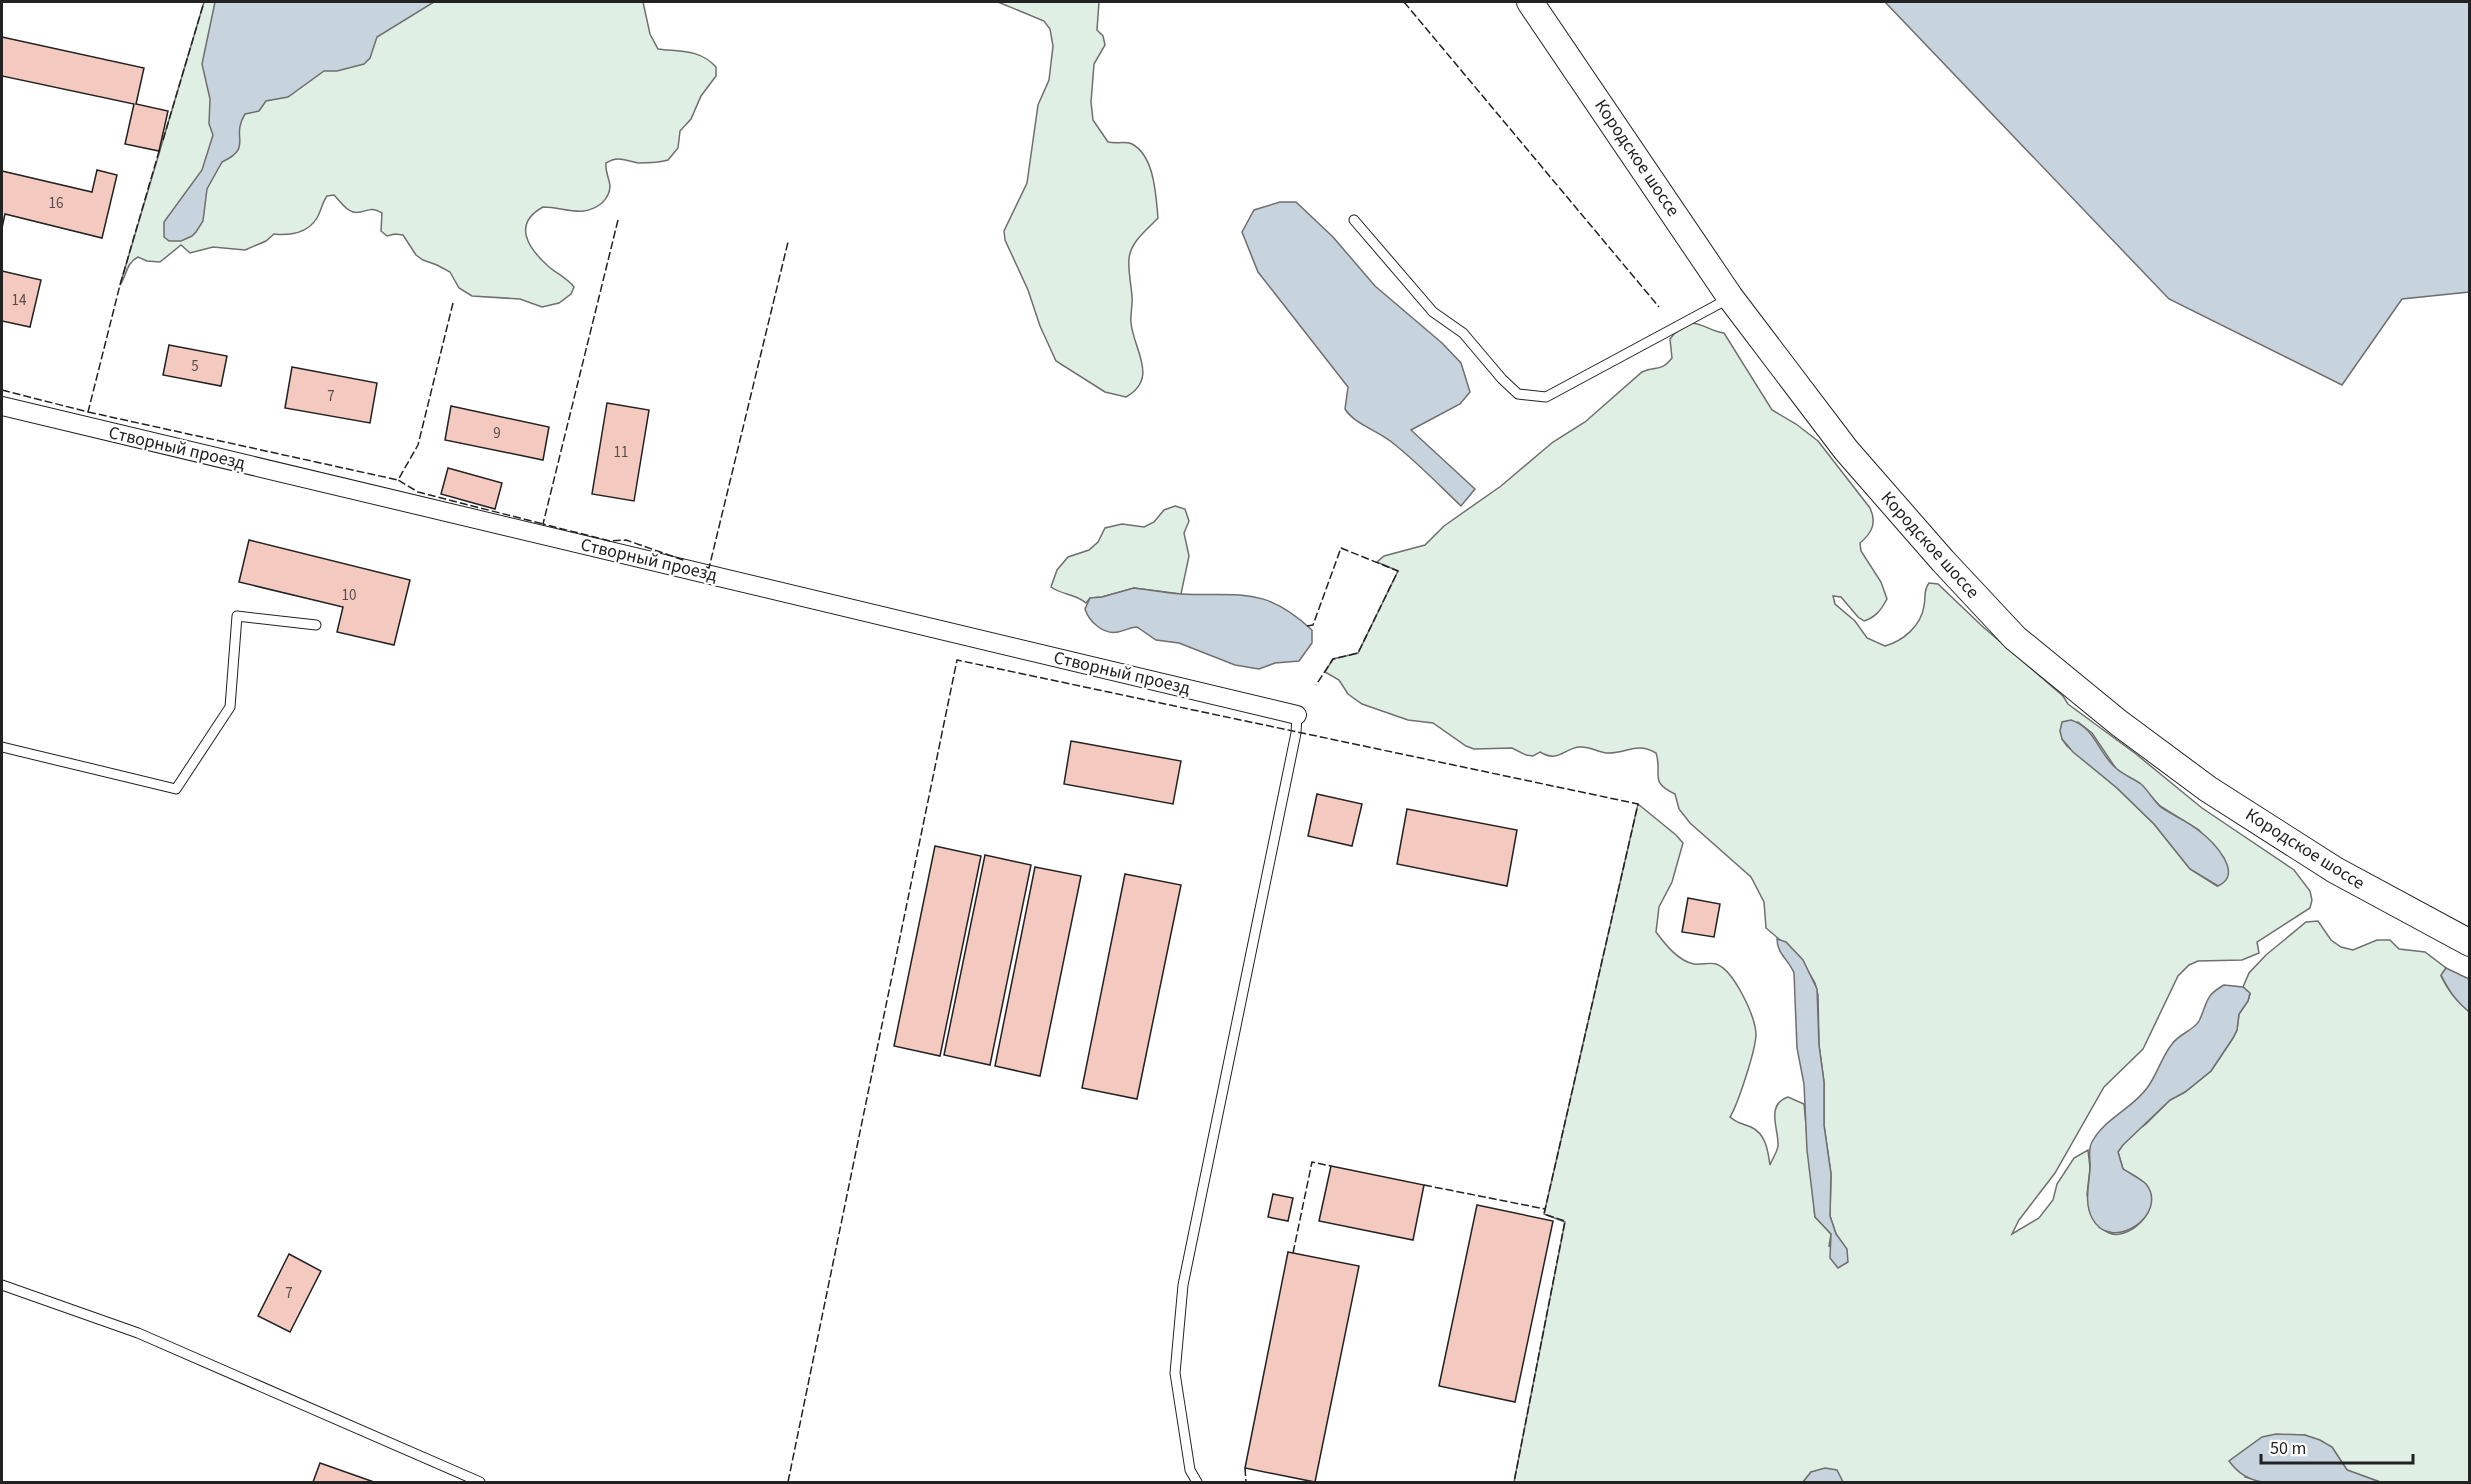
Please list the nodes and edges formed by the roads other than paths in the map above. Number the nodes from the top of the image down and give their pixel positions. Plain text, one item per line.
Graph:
1 (1530, 2) edge
2 (1354, 219) dead end
3 (1730, 297) junction
4 (2, 406) edge
5 (316, 625) dead end
6 (1298, 715) joint
7 (2, 747) edge
8 (2469, 944) edge
9 (2, 1285) edge
10 (480, 1482) edge
11 (1197, 1482) edge

1 - 3 main road, Кородское шоссе
2 - 3 lane
3 - 8 main road, Кородское шоссе
4 - 6 street, Створный проезд
5 - 7 lane
6 - 11 lane
9 - 10 lane

